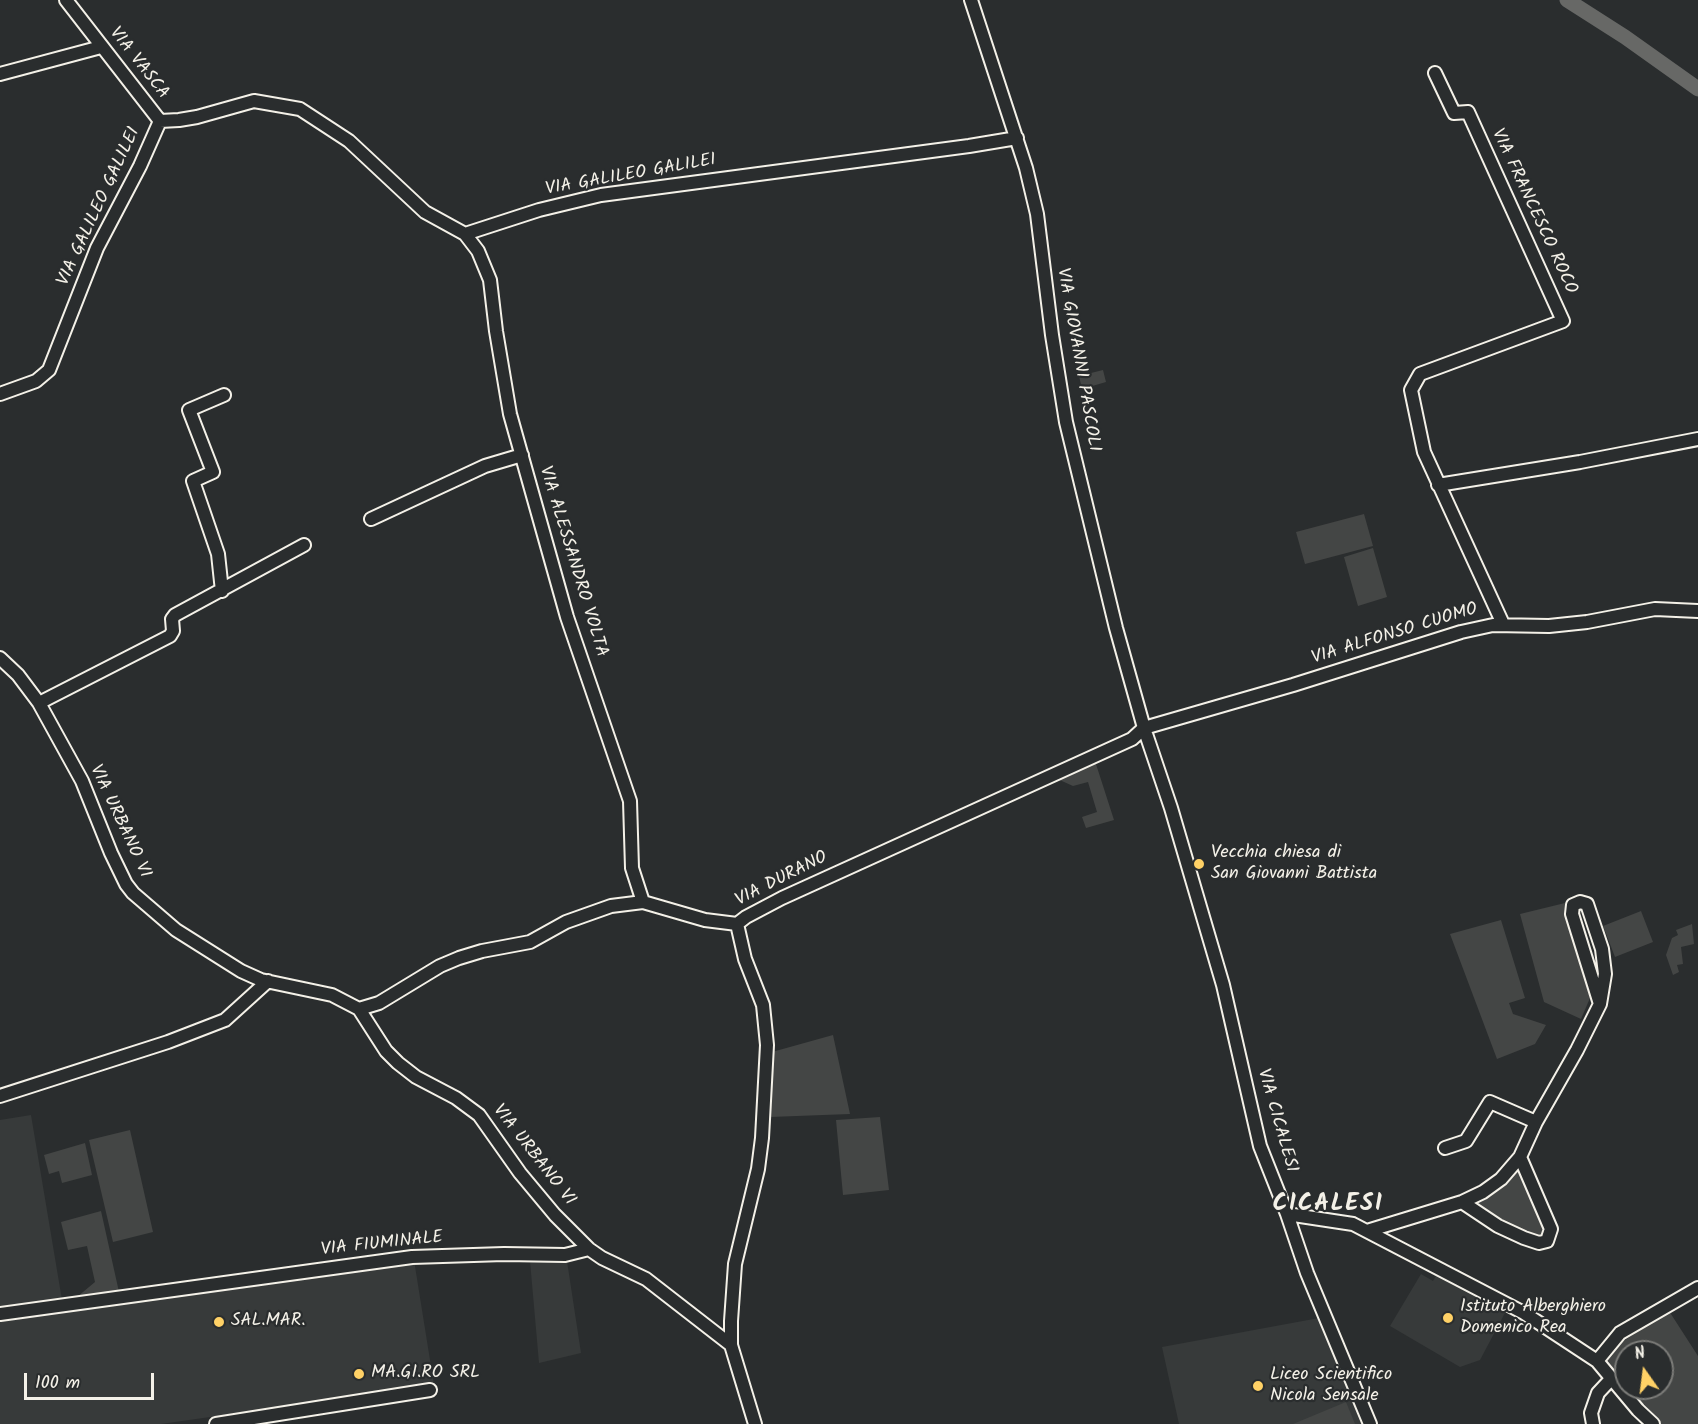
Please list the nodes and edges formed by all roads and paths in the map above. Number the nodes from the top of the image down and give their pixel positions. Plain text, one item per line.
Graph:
1 (66, 0) edge
2 (971, 0) edge
3 (101, 47) junction
4 (1435, 73) dead end
5 (0, 74) edge
6 (160, 120) junction
7 (1017, 138) junction
8 (465, 234) junction
9 (0, 394) edge
10 (224, 396) dead end
11 (1698, 439) edge
12 (522, 455) junction
13 (1438, 485) junction
14 (371, 519) dead end
15 (304, 544) dead end
16 (222, 591) junction
17 (1698, 611) edge
18 (1503, 624) junction
19 (0, 658) edge
20 (39, 703) junction
21 (1144, 728) junction
22 (643, 902) junction
23 (737, 924) junction
24 (268, 981) junction
25 (1600, 1004) junction
26 (358, 1009) junction
27 (0, 1096) edge
28 (1536, 1122) junction
29 (1444, 1149) dead end
30 (1520, 1157) junction
31 (1462, 1202) junction
32 (1287, 1214) junction
33 (1367, 1230) junction
34 (589, 1249) junction
35 (1698, 1288) edge
36 (0, 1314) edge
37 (731, 1345) junction
38 (1597, 1361) junction
39 (1612, 1378) junction
40 (430, 1390) dead end
41 (216, 1424) edge
42 (755, 1424) edge
43 (1370, 1424) edge
44 (1593, 1424) edge
45 (1653, 1424) edge

1 - 3 street, VIA VASCA
2 - 7 street, VIA GIOVANNI PASCOLI
3 - 5 street
3 - 6 street, VIA VASCA
4 - 13 street, VIA FRANCESCO ROCO
6 - 8 street, VIA GALILEO GALILEI
6 - 9 street, VIA GALILEO GALILEI
7 - 8 street, VIA GALILEO GALILEI
7 - 21 street, VIA GIOVANNI PASCOLI
8 - 12 street, VIA ALESSANDRO VOLTA
10 - 16 street
11 - 13 street
12 - 14 street
12 - 22 street, VIA ALESSANDRO VOLTA
13 - 18 street, VIA FRANCESCO ROCO
15 - 16 street
16 - 20 street
17 - 18 street, VIA ALFONSO CUOMO
18 - 21 street, VIA ALFONSO CUOMO
19 - 20 street, VIA URBANO VI
20 - 24 street, VIA URBANO VI
21 - 23 street, VIA DURANO
21 - 32 street, VIA CICALESI
22 - 23 street, VIA DURANO
22 - 26 street, VIA DURANO
23 - 37 street
24 - 26 street, VIA URBANO VI
24 - 27 street
25 - 25 street
25 - 28 street
26 - 34 street, VIA URBANO VI
28 - 29 street
28 - 30 street
30 - 31 street
30 - 31 street
31 - 33 street
32 - 33 street
32 - 43 street, VIA CICALESI
33 - 38 street
34 - 36 street, VIA FIUMINALE
34 - 37 street, VIA URBANO VI
35 - 38 street
37 - 42 street
38 - 39 street
39 - 44 street
39 - 45 street
40 - 41 street

